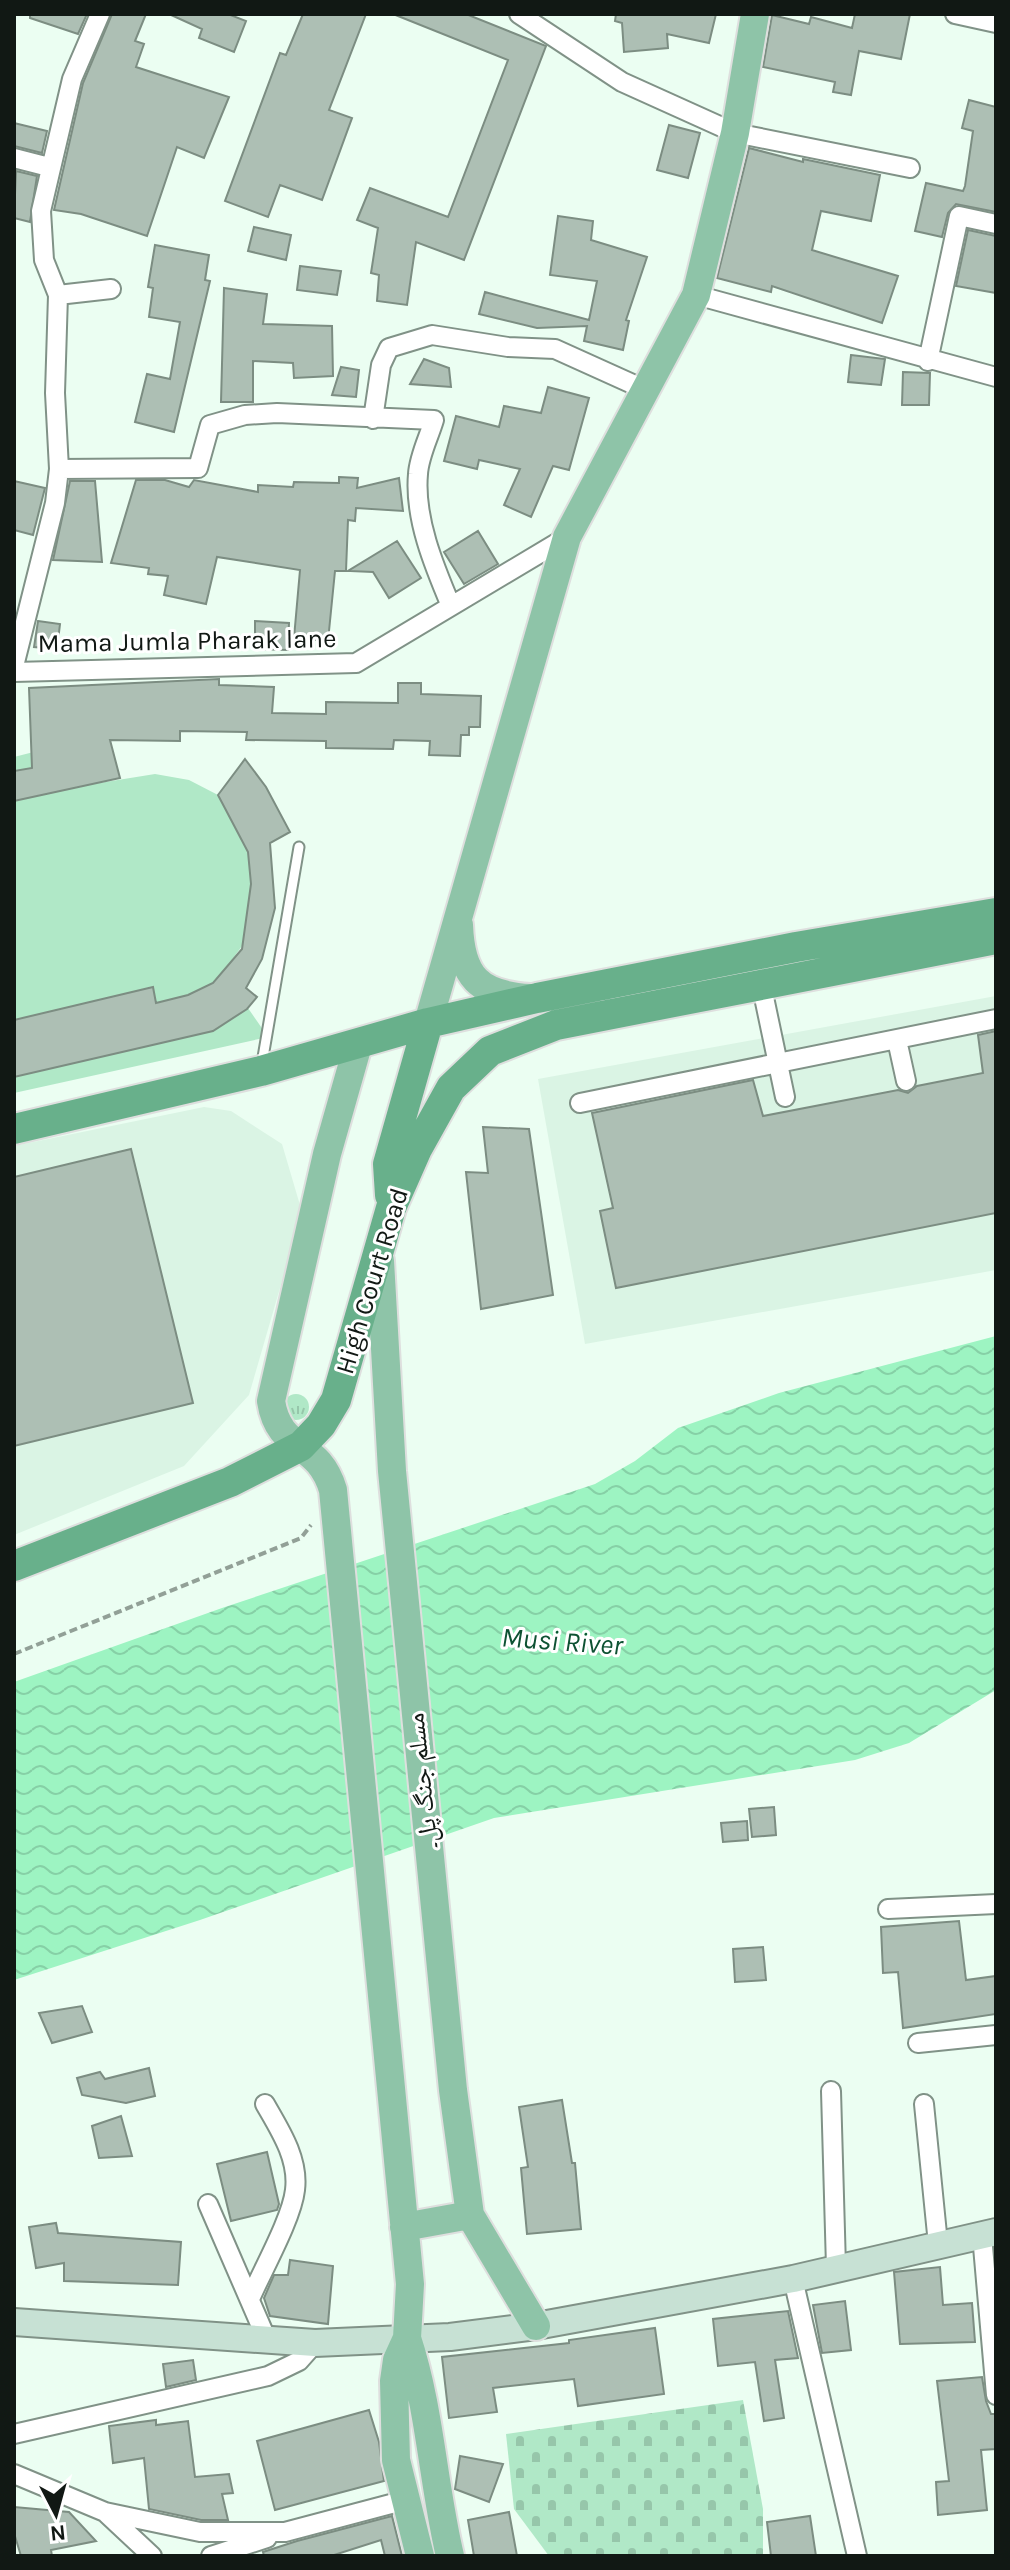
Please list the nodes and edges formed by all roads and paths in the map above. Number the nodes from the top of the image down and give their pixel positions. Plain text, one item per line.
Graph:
1 (100, 14) edge
2 (519, 14) edge
3 (755, 14) edge
4 (955, 14) edge
5 (996, 23) edge
6 (735, 133) junction
7 (14, 158) edge
8 (49, 167) junction
9 (910, 168) dead end
10 (996, 224) edge
11 (111, 289) dead end
12 (58, 295) junction
13 (696, 295) junction
14 (928, 361) junction
15 (996, 377) edge
16 (648, 391) junction
17 (373, 419) junction
18 (59, 469) junction
19 (567, 537) junction
20 (451, 606) junction
21 (14, 669) edge
22 (299, 847) dead end
23 (459, 904) junction
24 (996, 913) edge
25 (996, 939) edge
26 (761, 983) junction
27 (537, 998) junction
28 (996, 1019) edge
29 (428, 1023) junction
30 (897, 1040) junction
31 (358, 1045) junction
32 (778, 1064) junction
33 (261, 1071) junction
34 (906, 1081) dead end
35 (785, 1097) dead end
36 (580, 1103) dead end
37 (14, 1129) edge
38 (391, 1208) junction
39 (380, 1238) junction
40 (301, 1446) junction
41 (313, 1522) dead end
42 (14, 1566) edge
43 (14, 1654) edge
44 (996, 1904) edge
45 (888, 1909) dead end
46 (996, 2035) edge
47 (918, 2043) dead end
48 (831, 2091) dead end
49 (265, 2104) dead end
50 (924, 2104) dead end
51 (208, 2204) dead end
52 (470, 2215) junction
53 (404, 2227) junction
54 (989, 2233) edge
55 (938, 2244) junction
56 (836, 2267) junction
57 (793, 2279) junction
58 (250, 2299) junction
59 (14, 2322) edge
60 (536, 2326) junction
61 (407, 2338) junction
62 (267, 2340) junction
63 (315, 2343) junction
64 (996, 2395) edge
65 (14, 2434) edge
66 (14, 2474) edge
67 (406, 2500) junction
68 (105, 2512) junction
69 (285, 2532) junction
70 (152, 2556) edge
71 (211, 2556) edge
72 (420, 2556) edge
73 (450, 2556) edge
74 (857, 2556) edge

1 - 8 street
2 - 6 street
3 - 6 main road
4 - 5 street
6 - 9 street
6 - 13 main road
7 - 8 street
8 - 12 street
10 - 14 street
11 - 12 street
12 - 18 street
13 - 14 street
13 - 16 main road
14 - 15 street
16 - 17 street
16 - 19 main road
17 - 18 street
17 - 20 street
18 - 21 street
19 - 20 street, Mama Jumla Pharak lane
19 - 23 main road
20 - 21 street, Mama Jumla Pharak lane
22 - 33 lane
23 - 27 main road
23 - 29 main road
24 - 27 highway
25 - 26 highway, High Court Road
26 - 32 street
26 - 38 highway, High Court Road
27 - 29 highway
28 - 30 street
29 - 31 highway
29 - 38 highway
30 - 32 street
30 - 34 street
31 - 33 highway
31 - 40 main road
32 - 35 street
32 - 36 street
33 - 37 highway
38 - 39 highway, High Court Road
39 - 40 highway, High Court Road
39 - 52 main road, مسلم جنگ پل۔
40 - 42 highway, High Court Road
40 - 53 main road
41 - 43 path
44 - 45 street
46 - 47 street
48 - 56 street
49 - 58 street
50 - 55 street
51 - 58 street
52 - 53 main road
52 - 60 main road
53 - 61 main road
54 - 55 main road
54 - 64 street
55 - 56 main road
56 - 57 main road
57 - 60 main road
57 - 74 street
58 - 62 street
59 - 62 main road
60 - 61 main road
61 - 63 main road
61 - 67 main road
61 - 73 main road
62 - 63 main road
63 - 65 street
66 - 68 street
67 - 69 street
67 - 72 main road
68 - 69 street
68 - 70 street
69 - 71 street

